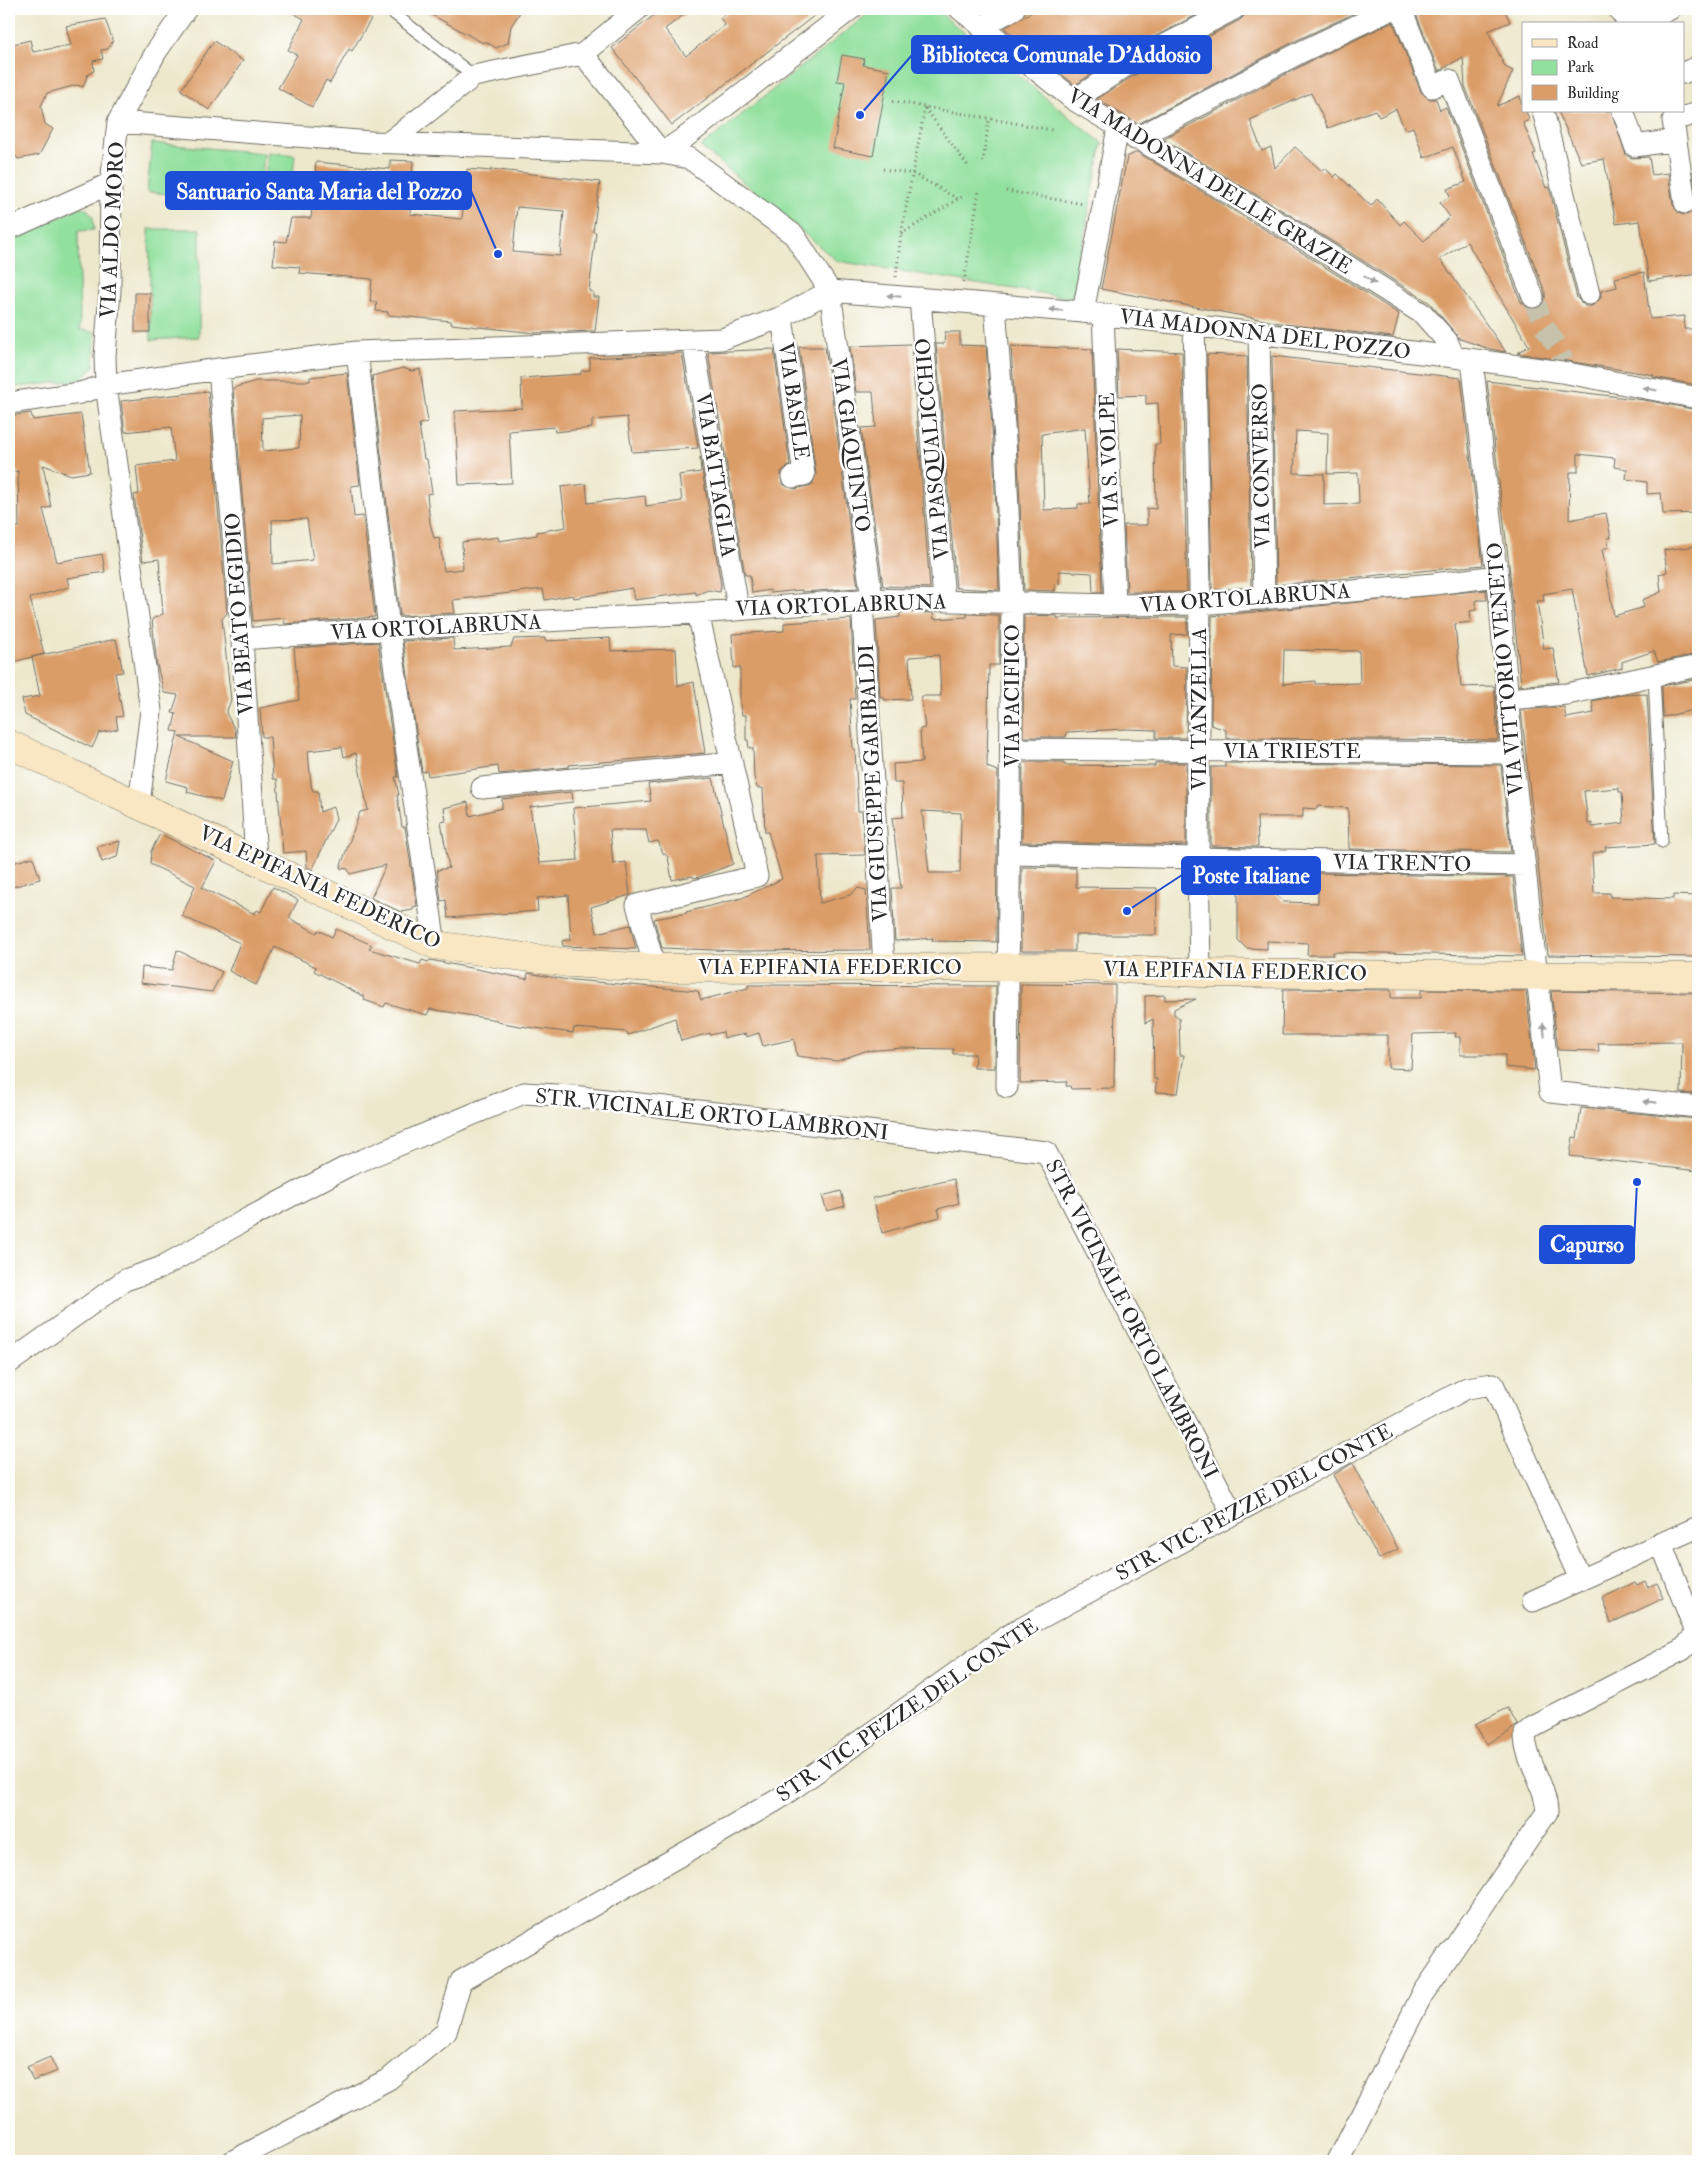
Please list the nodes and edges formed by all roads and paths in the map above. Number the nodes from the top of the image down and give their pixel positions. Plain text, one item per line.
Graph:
1 (186, 9) edge
2 (388, 9) edge
3 (638, 9) edge
4 (852, 9) edge
5 (960, 9) edge
6 (1014, 9) edge
7 (1234, 9) edge
8 (1392, 9) edge
9 (1402, 9) edge
10 (1619, 9) edge
11 (1670, 9) edge
12 (1628, 22) edge
13 (1645, 22) edge
14 (981, 27) junction
15 (583, 54) junction
16 (1698, 66) edge
17 (1684, 73) edge
18 (474, 76) junction
19 (1074, 100) junction
20 (893, 101) dead end
21 (925, 108) junction
22 (1543, 112) edge
23 (1623, 112) edge
24 (1698, 113) edge
25 (989, 119) junction
26 (118, 122) junction
27 (1052, 130) dead end
28 (1127, 133) junction
29 (1676, 140) junction
30 (388, 143) junction
31 (662, 153) junction
32 (983, 162) dead end
33 (968, 166) dead end
34 (883, 169) dead end
35 (914, 174) junction
36 (111, 184) junction
37 (979, 190) dead end
38 (1006, 191) dead end
39 (963, 196) dead end
40 (958, 199) junction
41 (1685, 203) dead end
42 (1103, 207) junction
43 (9, 229) edge
44 (901, 234) junction
45 (830, 291) junction
46 (1589, 294) dead end
47 (894, 296) junction
48 (1533, 297) tunnel mouth
49 (920, 298) junction
50 (961, 302) junction
51 (995, 305) junction
52 (1093, 313) junction
53 (782, 317) junction
54 (1194, 325) junction
55 (1258, 333) junction
56 (693, 341) junction
57 (357, 352) junction
58 (1463, 359) junction
59 (219, 369) junction
60 (106, 386) junction
61 (1698, 398) edge
62 (9, 403) edge
63 (793, 477) dead end
64 (1498, 576) junction
65 (1264, 599) junction
66 (867, 600) junction
67 (944, 600) junction
68 (1012, 603) junction
69 (1200, 604) junction
70 (1115, 605) junction
71 (738, 608) junction
72 (698, 613) junction
73 (389, 629) junction
74 (242, 639) junction
75 (1698, 666) edge
76 (1654, 676) junction
77 (1508, 699) junction
78 (9, 744) edge
79 (1012, 749) junction
80 (1198, 751) junction
81 (1512, 753) junction
82 (732, 763) junction
83 (482, 788) dead end
84 (139, 803) junction
85 (1662, 842) dead end
86 (1010, 854) junction
87 (256, 859) junction
88 (1198, 859) junction
89 (1524, 865) junction
90 (436, 945) junction
91 (884, 966) junction
92 (1008, 967) junction
93 (655, 968) junction
94 (1200, 973) junction
95 (1538, 977) junction
96 (1698, 977) edge
97 (1007, 1087) dead end
98 (1698, 1107) edge
99 (9, 1363) edge
100 (1232, 1513) junction
101 (1698, 1528) edge
102 (1662, 1544) junction
103 (1580, 1579) junction
104 (1533, 1601) dead end
105 (233, 2161) edge
106 (1338, 2161) edge

1 - 26 street, VIA ALDO MORO
2 - 18 lane
3 - 15 street
4 - 31 street
5 - 14 street, VIA MADONNA DELLE GRAZIE
6 - 14 street
7 - 19 street
8 - 28 street
9 - 48 street
10 - 12 street
11 - 13 street
14 - 19 street, VIA MADONNA DELLE GRAZIE
15 - 18 street
15 - 31 street
16 - 17 street
18 - 30 street
19 - 28 street, VIA MADONNA DELLE GRAZIE
20 - 21 path
21 - 25 path
21 - 33 path
21 - 35 path
22 - 46 street
23 - 29 street
24 - 29 street
25 - 27 path
25 - 32 path
26 - 30 street
26 - 36 street, VIA ALDO MORO
28 - 42 street, VIA S. VOLPE
28 -> 58 street, VIA MADONNA DELLE GRAZIE
29 - 41 street
30 - 31 street
31 - 45 street
34 - 35 path
35 - 40 path
35 - 44 path
36 - 43 street
36 - 60 street, VIA ALDO MORO
37 - 50 path
38 - 42 path
39 - 40 path
40 - 44 path
42 - 52 street, VIA S. VOLPE
44 - 47 path
45 - 47 street, VIA MADONNA DEL POZZO
45 - 53 street
45 - 66 street, VIA GIAQUINTO
47 - 49 street, VIA MADONNA DEL POZZO
49 - 50 street, VIA MADONNA DEL POZZO
49 - 67 street, VIA PASQUALICCHIO
50 - 51 street, VIA MADONNA DEL POZZO
52 -> 51 street, VIA MADONNA DEL POZZO
51 - 68 street, VIA PACIFICO
52 - 54 street, VIA MADONNA DEL POZZO
52 - 70 street, VIA S. VOLPE
53 - 56 street
53 - 63 street, VIA BASILE
54 - 55 street, VIA MADONNA DEL POZZO
54 - 69 street, VIA TANZELLA
55 - 58 street, VIA MADONNA DEL POZZO
55 - 65 street, VIA CONVERSO
56 - 57 street
56 - 71 street, VIA BATTAGLIA
57 - 59 street
57 - 73 street
61 -> 58 street, VIA MADONNA DEL POZZO
58 - 64 street, VIA VITTORIO VENETO
59 - 60 street
59 - 74 street, VIA BEATO EGIDIO
60 - 62 street
60 - 84 street, VIA ALDO MORO
64 - 65 street, VIA ORTOLABRUNA
64 - 77 street, VIA VITTORIO VENETO
65 - 69 street, VIA ORTOLABRUNA
66 - 67 street, VIA ORTOLABRUNA
66 - 71 street, VIA ORTOLABRUNA
66 - 91 street, VIA GIUSEPPE GARIBALDI
67 - 68 street, VIA ORTOLABRUNA
68 - 70 street, VIA ORTOLABRUNA
68 - 79 street, VIA PACIFICO
69 - 70 street, VIA ORTOLABRUNA
69 - 80 street, VIA TANZELLA
71 - 72 street, VIA ORTOLABRUNA
72 - 73 street, VIA ORTOLABRUNA
72 - 82 street
73 - 74 street, VIA ORTOLABRUNA
73 - 90 street
74 - 87 street, VIA BEATO EGIDIO
75 - 76 street
76 - 77 street
76 - 85 lane
77 - 81 street, VIA VITTORIO VENETO
78 - 84 main road, VIA EPIFANIA FEDERICO
79 - 80 street, VIA TRIESTE
79 - 86 street, VIA PACIFICO
80 - 81 street, VIA TRIESTE
80 - 88 street, VIA TANZELLA
81 - 89 street, VIA VITTORIO VENETO
82 - 83 street
82 - 93 street
84 - 87 main road, VIA EPIFANIA FEDERICO
86 - 88 street, VIA TRENTO
86 - 92 street, VIA PACIFICO
87 - 90 main road, VIA EPIFANIA FEDERICO
88 - 89 street, VIA TRENTO
88 - 94 street, VIA TANZELLA
89 - 95 street, VIA VITTORIO VENETO
90 - 93 main road, VIA EPIFANIA FEDERICO
91 - 92 main road, VIA EPIFANIA FEDERICO
91 - 93 main road, VIA EPIFANIA FEDERICO
92 - 94 main road, VIA EPIFANIA FEDERICO
92 - 97 street, VIA PACIFICO
94 - 95 main road, VIA EPIFANIA FEDERICO
95 - 96 main road, VIA EPIFANIA FEDERICO
98 -> 95 street, VIA VITTORIO VENETO
99 - 100 street, STR. VICINALE ORTO LAMBRONI
100 - 103 street, STR. VIC. PEZZE DEL CONTE
100 - 105 street, STR. VIC. PEZZE DEL CONTE
101 - 102 street
102 - 103 street
102 - 106 street
103 - 104 street

